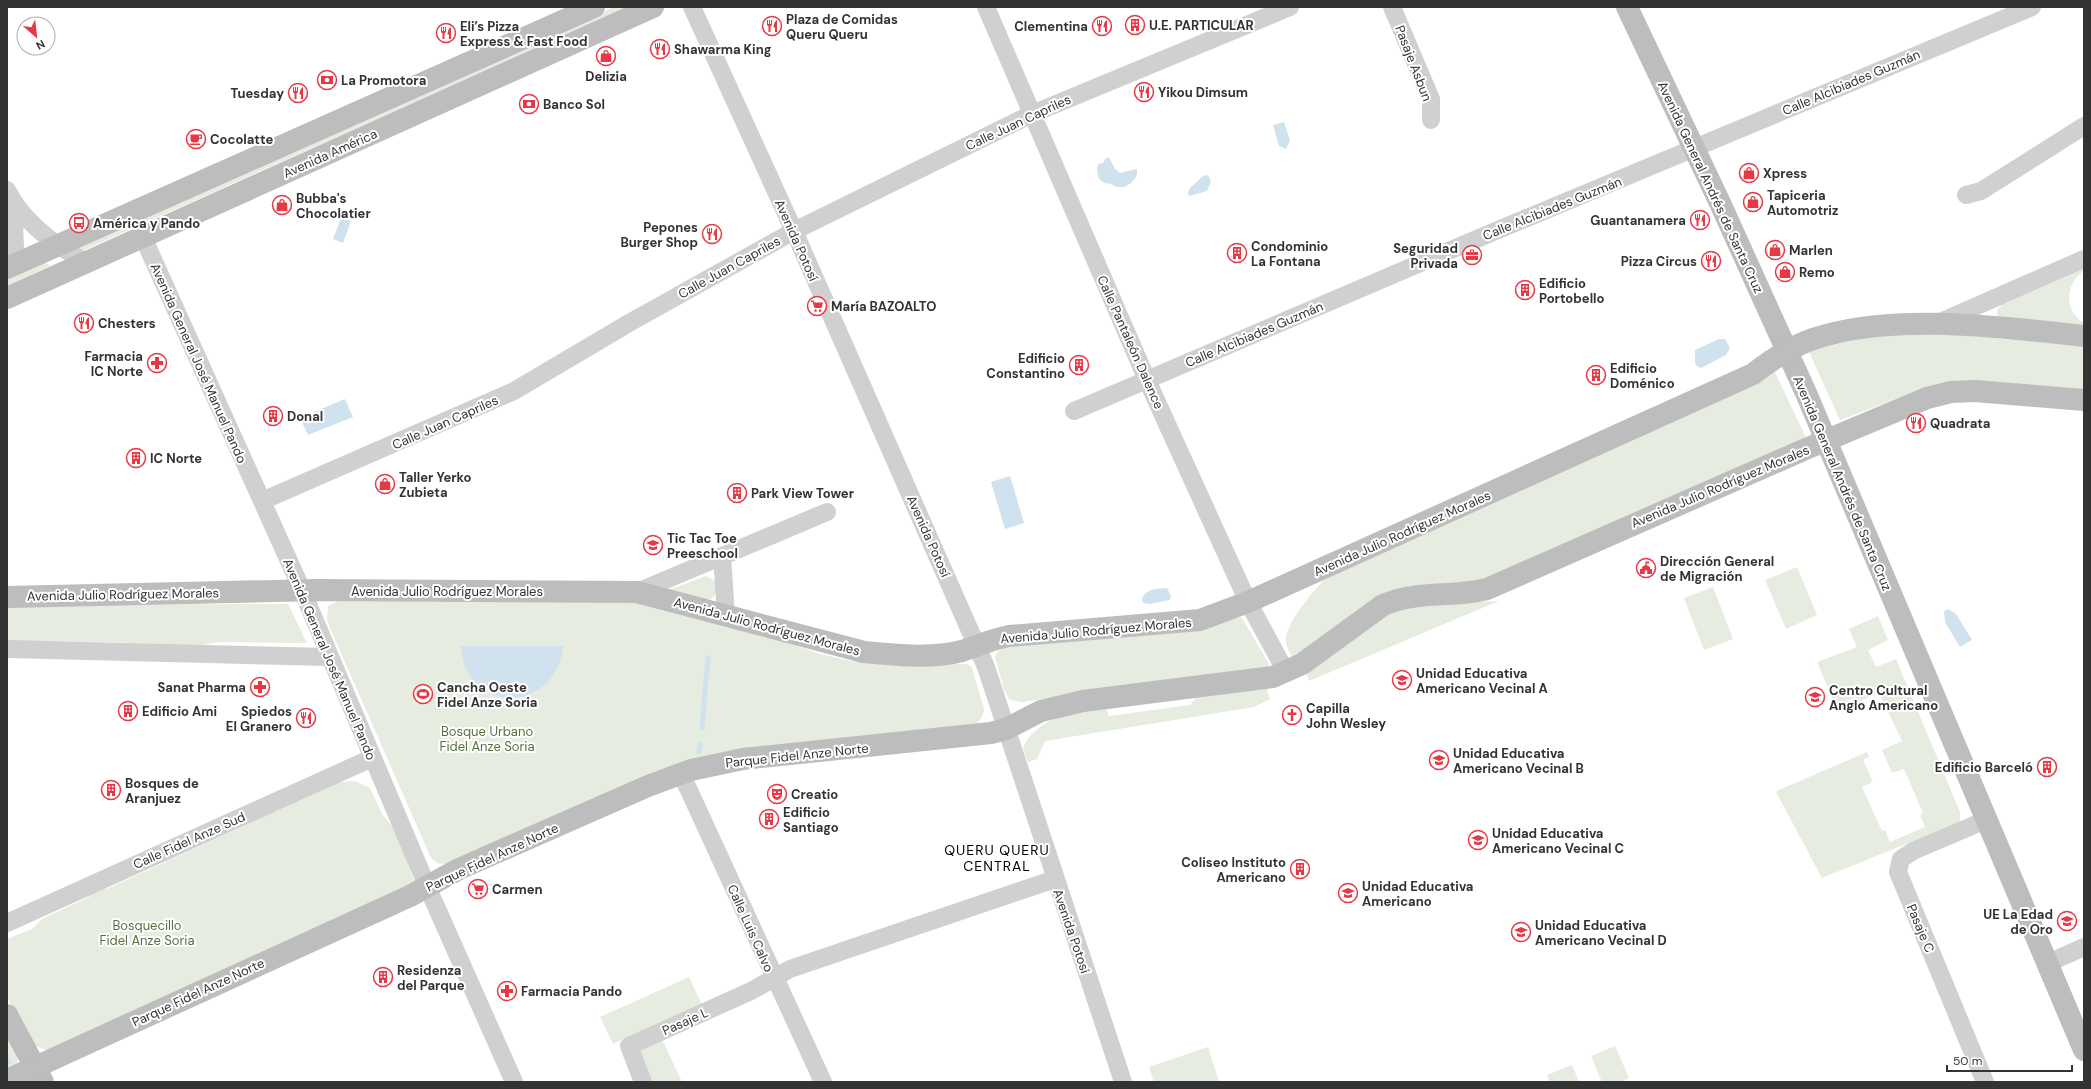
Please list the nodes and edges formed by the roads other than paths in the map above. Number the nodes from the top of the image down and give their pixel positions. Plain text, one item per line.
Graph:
1 (594, 7) edge
2 (653, 7) edge
3 (692, 7) edge
4 (986, 7) edge
5 (1290, 7) edge
6 (1392, 7) edge
7 (1627, 7) edge
8 (2032, 7) edge
9 (1032, 114) junction
10 (1431, 120) dead end
11 (2084, 126) edge
12 (1695, 148) junction
13 (1966, 195) dead end
14 (10, 196) edge
15 (794, 231) junction
16 (143, 237) junction
17 (57, 246) junction
18 (2084, 259) edge
19 (86, 262) junction
20 (9, 267) edge
21 (7, 298) edge
22 (1935, 324) junction
23 (2084, 336) edge
24 (1787, 350) junction
25 (1147, 380) junction
26 (2084, 400) edge
27 (1074, 411) dead end
28 (1826, 440) junction
29 (262, 502) junction
30 (827, 512) dead end
31 (722, 556) junction
32 (302, 590) junction
33 (637, 592) junction
34 (7, 597) edge
35 (1248, 602) junction
36 (726, 615) junction
37 (977, 645) junction
38 (7, 649) edge
39 (329, 657) junction
40 (1286, 672) junction
41 (1006, 729) junction
42 (372, 758) junction
43 (681, 773) junction
44 (1986, 820) junction
45 (1055, 879) junction
46 (427, 886) junction
47 (7, 923) edge
48 (2084, 947) edge
49 (2046, 964) junction
50 (774, 978) junction
51 (7, 1015) edge
52 (2084, 1050) edge
53 (39, 1075) edge
54 (7, 1080) edge
55 (514, 1082) edge
56 (643, 1082) edge
57 (823, 1082) edge
58 (1123, 1082) edge
59 (1985, 1082) edge

1 - 17 street, Avenida América
2 - 16 street, Avenida América
3 - 15 street, Avenida Potosí
4 - 9 street, Calle Pantaleón Dalence
5 - 9 street, Calle Juan Capriles
6 - 10 street, Pasaje Asbun
7 - 12 street, Avenida General Andrés de Santa Cruz
8 - 12 street, Calle Alcibiades Guzmán
9 - 15 street, Calle Juan Capriles
9 - 25 street, Calle Pantaleón Dalence
11 - 13 street
12 - 24 street, Avenida General Andrés de Santa Cruz
12 - 25 street, Calle Alcibiades Guzmán
14 - 17 street
14 - 20 street
15 - 29 street, Calle Juan Capriles
15 - 37 street, Avenida Potosí
16 - 19 street, Avenida América
16 - 29 street, Avenida General José Manuel Pando
17 - 19 street
17 - 20 street, Avenida América
18 - 22 street
19 - 21 street, Avenida América
22 - 23 street, Avenida Julio Rodríguez Morales
22 - 24 street, Avenida Julio Rodríguez Morales
24 - 28 street, Avenida General Andrés de Santa Cruz
24 - 35 street, Avenida Julio Rodríguez Morales
25 - 27 street, Calle Alcibiades Guzmán
25 - 35 street, Calle Pantaleón Dalence
26 - 28 street, Avenida Julio Rodríguez Morales
28 - 40 street, Avenida Julio Rodríguez Morales
28 - 44 street, Avenida General Andrés de Santa Cruz
29 - 32 street, Avenida General José Manuel Pando
30 - 31 street
31 - 33 street
31 - 36 street
32 - 33 street, Avenida Julio Rodríguez Morales
32 - 34 street, Avenida Julio Rodríguez Morales
32 - 39 street, Avenida General José Manuel Pando
33 - 36 street, Avenida Julio Rodríguez Morales
35 - 37 street, Avenida Julio Rodríguez Morales
35 - 40 street, Calle Pantaleón Dalence
36 - 37 street, Avenida Julio Rodríguez Morales
37 - 41 street, Avenida Potosí
38 - 39 street
39 - 42 street, Avenida General José Manuel Pando
40 - 41 street, Avenida Julio Rodríguez Morales
41 - 43 street, Parque Fidel Anze Norte
41 - 45 street, Avenida Potosí
42 - 46 street, Avenida General José Manuel Pando
42 - 47 street, Calle Fidel Anze Sud
43 - 46 street, Parque Fidel Anze Norte
43 - 50 street, Calle Luis Calvo
44 - 49 street, Avenida General Andrés de Santa Cruz
44 - 59 street, Pasaje C
45 - 50 street
45 - 58 street, Avenida Potosí
46 - 53 street, Parque Fidel Anze Norte
46 - 55 street, Avenida General José Manuel Pando
48 - 49 street
49 - 52 street, Avenida General Andrés de Santa Cruz
50 - 56 street, Pasaje L
50 - 57 street, Calle Luis Calvo
51 - 53 street
53 - 54 street, Parque Fidel Anze Norte

